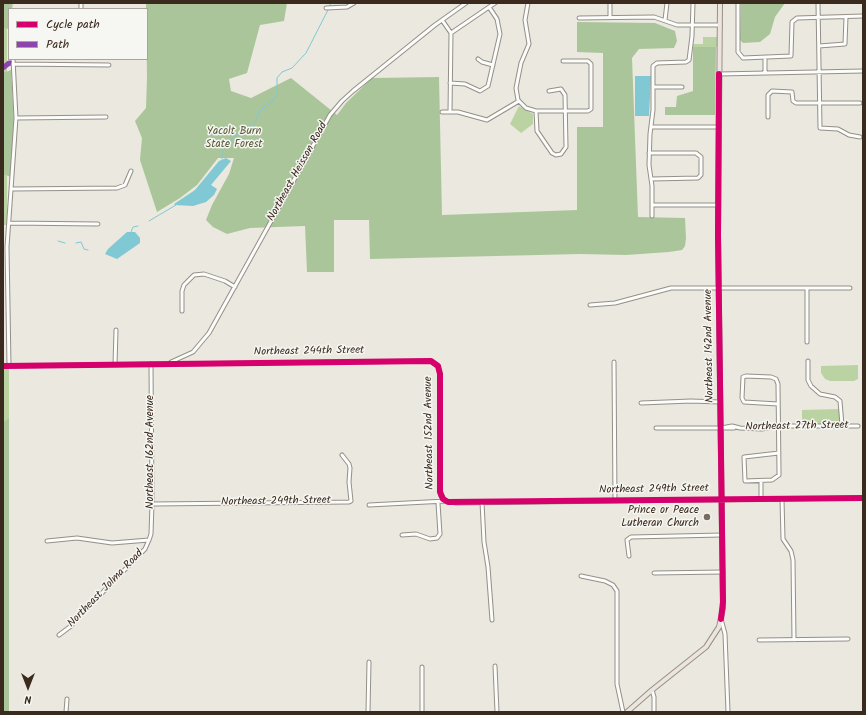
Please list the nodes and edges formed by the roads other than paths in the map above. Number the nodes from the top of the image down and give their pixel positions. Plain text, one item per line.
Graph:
1 (354, 3) edge
2 (466, 3) edge
3 (496, 3) edge
4 (528, 3) edge
5 (610, 3) edge
6 (667, 3) edge
7 (693, 3) edge
8 (720, 3) edge
9 (738, 3) edge
10 (818, 3) edge
11 (489, 7) junction
12 (326, 8) dead end
13 (863, 16) edge
14 (610, 17) junction
15 (818, 17) junction
16 (846, 17) junction
17 (579, 18) dead end
18 (442, 20) junction
19 (665, 20) junction
20 (692, 24) junction
21 (720, 25) junction
22 (451, 33) junction
23 (819, 46) junction
24 (765, 57) junction
25 (478, 59) dead end
26 (13, 60) edge
27 (563, 61) dead end
28 (13, 64) junction
29 (109, 65) dead end
30 (493, 65) junction
31 (863, 71) edge
32 (765, 73) junction
33 (819, 73) junction
34 (719, 74) junction
35 (450, 83) junction
36 (653, 87) junction
37 (682, 87) dead end
38 (549, 91) dead end
39 (519, 101) junction
40 (860, 102) dead end
41 (820, 103) junction
42 (536, 111) junction
43 (566, 111) junction
44 (442, 112) dead end
45 (450, 112) junction
46 (106, 117) dead end
47 (768, 117) dead end
48 (16, 118) junction
49 (651, 127) junction
50 (719, 127) junction
51 (860, 136) dead end
52 (649, 153) junction
53 (131, 171) dead end
54 (651, 179) junction
55 (12, 189) junction
56 (652, 205) junction
57 (718, 205) junction
58 (652, 216) dead end
59 (10, 223) junction
60 (98, 224) dead end
61 (235, 287) junction
62 (719, 288) junction
63 (807, 288) junction
64 (850, 288) dead end
65 (590, 305) dead end
66 (182, 311) dead end
67 (116, 330) dead end
68 (807, 342) dead end
69 (186, 357) junction
70 (808, 361) dead end
71 (614, 362) dead end
72 (151, 364) junction
73 (163, 364) junction
74 (193, 364) junction
75 (436, 364) joint
76 (115, 365) junction
77 (3, 366) edge
78 (9, 366) junction
79 (720, 402) junction
80 (641, 403) dead end
81 (778, 404) junction
82 (842, 425) junction
83 (779, 426) junction
84 (858, 426) dead end
85 (656, 428) dead end
86 (721, 428) junction
87 (779, 453) junction
88 (342, 455) dead end
89 (761, 481) junction
90 (863, 498) edge
91 (761, 499) junction
92 (782, 499) junction
93 (722, 500) junction
94 (446, 501) junction
95 (615, 501) junction
96 (482, 502) junction
97 (438, 503) junction
98 (152, 504) junction
99 (369, 505) dead end
100 (402, 535) dead end
101 (722, 535) junction
102 (149, 540) junction
103 (47, 541) dead end
104 (629, 556) dead end
105 (723, 572) junction
106 (654, 573) dead end
107 (580, 576) dead end
108 (721, 619) junction
109 (492, 620) dead end
110 (59, 635) dead end
111 (848, 639) dead end
112 (759, 640) dead end
113 (794, 640) junction
114 (369, 662) dead end
115 (495, 666) dead end
116 (422, 667) dead end
117 (652, 690) junction
118 (67, 699) dead end
119 (66, 712) edge
120 (368, 712) edge
121 (422, 712) edge
122 (497, 712) edge
123 (623, 712) edge
124 (627, 712) edge
125 (654, 712) edge
126 (728, 712) edge

1 - 12 street
2 - 18 street, Northeast Heisson Road
3 - 11 street
4 - 39 street
5 - 14 street
6 - 19 street
7 - 20 street
8 - 21 main road, Northeast 142nd Avenue
9 - 24 street
10 - 15 street
11 - 22 street
11 - 30 street
13 - 16 street
14 - 17 street
14 - 19 street
15 - 16 street
15 - 23 street
15 - 24 street
16 - 23 street
18 - 22 street
18 - 61 street, Northeast Heisson Road
19 - 20 street
20 - 21 street
20 - 36 street
21 - 34 main road, Northeast 142nd Avenue
22 - 35 street
23 - 33 street
24 - 32 street
25 - 30 street
26 - 28 street
27 - 43 street
28 - 29 street
28 - 48 street
30 - 35 street
31 - 33 street
32 - 33 street
32 - 34 street
33 - 41 street
34 - 50 main road, Northeast 142nd Avenue
35 - 45 street
36 - 37 street
36 - 49 street
38 - 43 street
39 - 42 street
39 - 45 street
40 - 41 street
41 - 47 street
41 - 51 street
42 - 43 street
42 - 43 street
44 - 45 street
46 - 48 street
48 - 55 street
49 - 50 street
49 - 52 street
50 - 57 main road, Northeast 142nd Avenue
52 - 54 street
52 - 54 street
53 - 55 street
54 - 56 street
55 - 59 street
56 - 57 street
56 - 58 street
57 - 62 main road, Northeast 142nd Avenue
59 - 60 street
59 - 78 street
61 - 66 street
61 - 69 street, Northeast Heisson Road
62 - 63 street
62 - 65 street
62 - 79 main road, Northeast 142nd Avenue
63 - 64 street
63 - 68 street
67 - 76 street
69 - 73 street, Northeast Heisson Road
69 - 74 street
70 - 82 street
71 - 95 street
72 - 73 street
72 - 76 street
72 - 98 street, Northeast 162nd Avenue
73 - 74 street, Northeast 244th Street
74 - 75 street, Northeast 244th Street
75 - 94 street, Northeast 152nd Avenue
76 - 78 street
77 - 78 street
79 - 80 street
79 - 86 main road, Northeast 142nd Avenue
81 - 81 street
81 - 83 street
82 - 83 street, Northeast 27th Street
82 - 84 street, Northeast 27th Street
83 - 86 street, Northeast 27th Street
83 - 87 street
85 - 86 street, Northeast 27th Street
86 - 93 main road, Northeast 142nd Avenue
87 - 89 street
87 - 89 street
88 - 98 street, Northeast 249th Street
89 - 91 street
90 - 92 street, Northeast 249th Street
91 - 92 street, Northeast 249th Street
91 - 93 street, Northeast 249th Street
92 - 113 street
93 - 95 street, Northeast 249th Street
93 - 101 main road, Northeast 142nd Avenue
94 - 96 street, Northeast 249th Street
94 - 97 street, Northeast 249th Street
95 - 96 street, Northeast 249th Street
96 - 109 street
97 - 99 street, Northeast 249th Street
97 - 100 street, Northeast 152nd Avenue
98 - 102 street, Northeast 162nd Avenue
101 - 104 street
101 - 105 main road, Northeast 142nd Avenue
102 - 103 street
102 - 110 street, Northeast Jolma Road
105 - 106 street
105 - 108 main road, Northeast 142nd Avenue
107 - 123 street
108 - 117 main road
108 - 126 street, Northeast 142nd Avenue
111 - 113 street
112 - 113 street
114 - 120 street
115 - 122 street
116 - 121 street
117 - 124 main road
117 - 125 street
118 - 119 street

